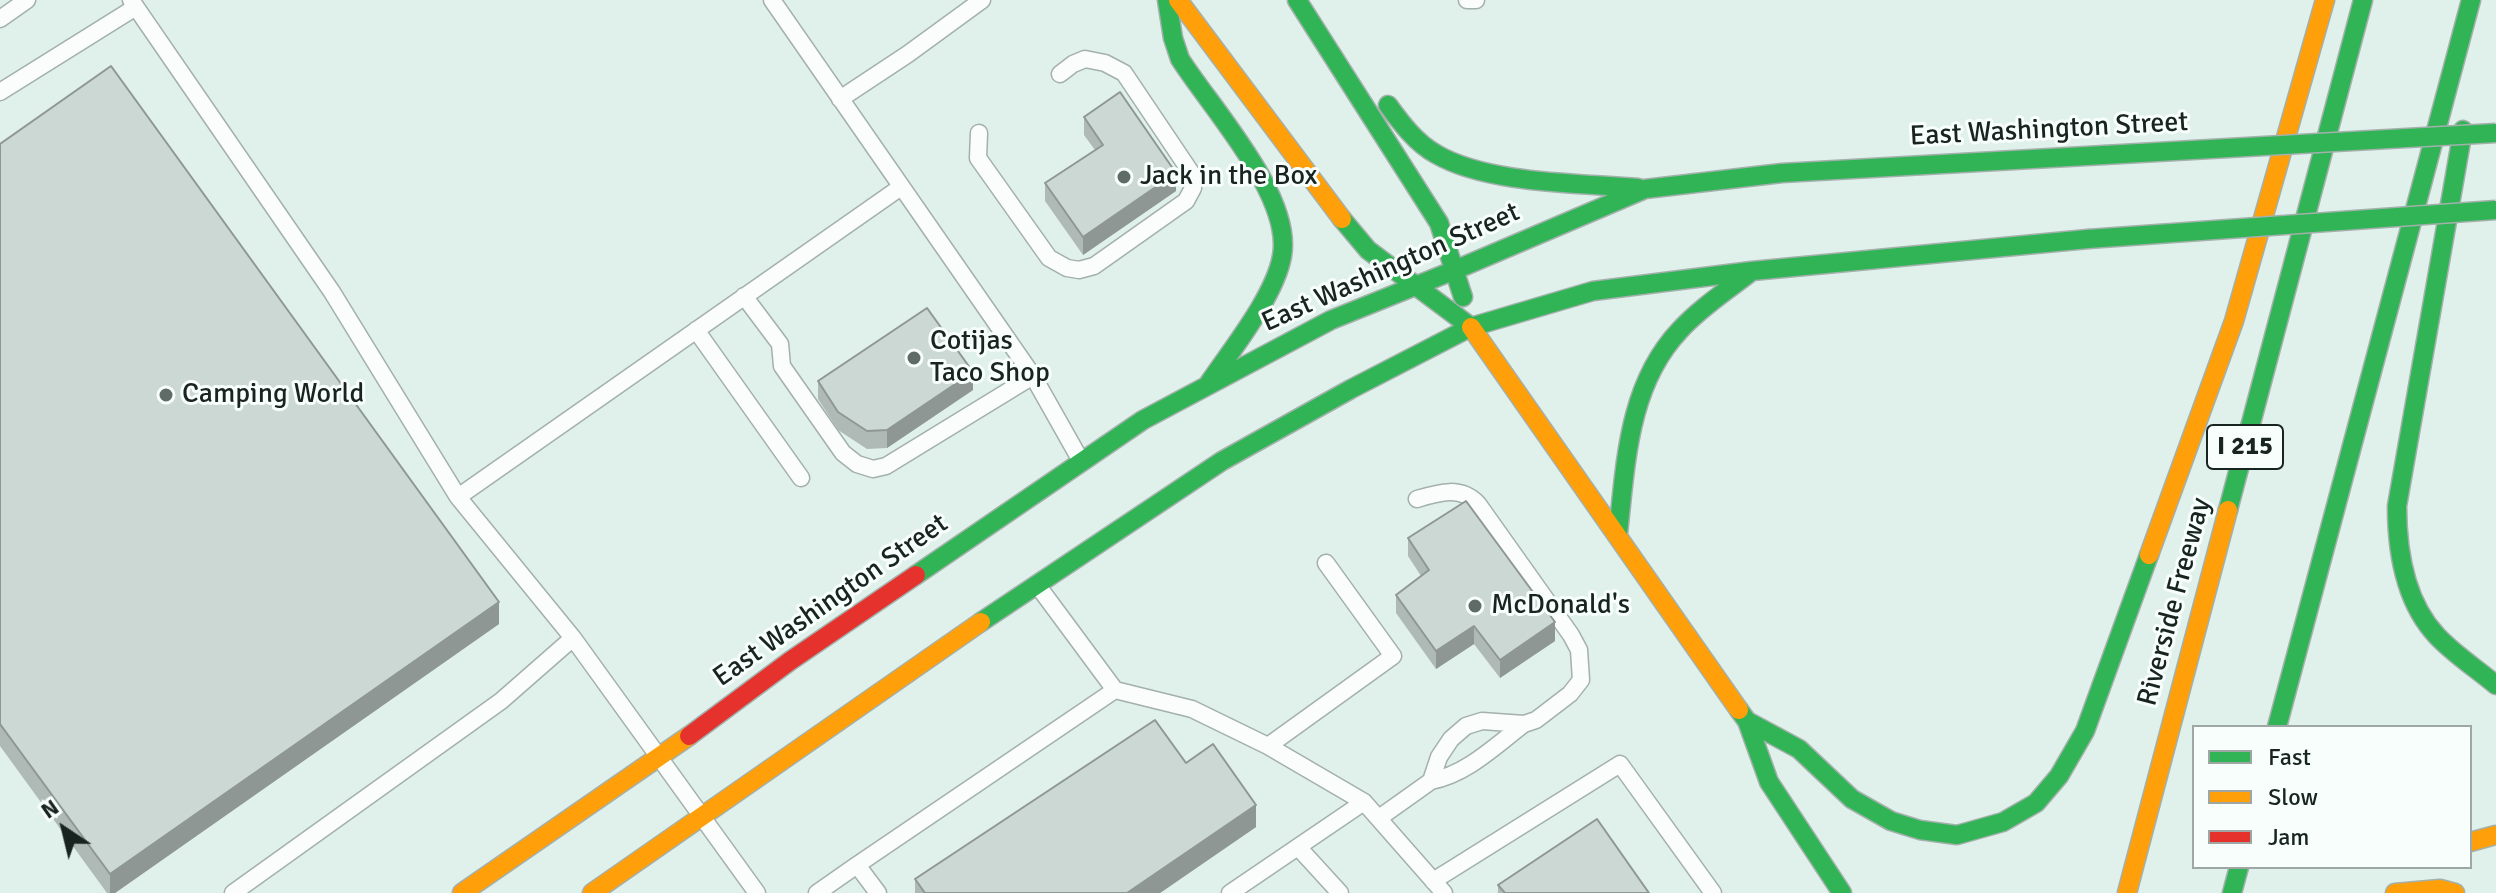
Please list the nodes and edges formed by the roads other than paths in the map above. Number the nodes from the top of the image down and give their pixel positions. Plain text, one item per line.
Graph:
1 (27, 0) edge
2 (772, 0) edge
3 (982, 0) edge
4 (1167, 0) edge
5 (1178, 0) edge
6 (1297, 0) edge
7 (1467, 0) edge
8 (1476, 0) edge
9 (2325, 0) edge
10 (2363, 0) edge
11 (2471, 0) edge
12 (2485, 0) edge
13 (134, 4) edge
14 (0, 19) edge
15 (1325, 41) junction
16 (2477, 46) dead end
17 (1060, 74) dead end
18 (0, 92) edge
19 (840, 99) junction
20 (2467, 107) dead end
21 (979, 133) dead end
22 (2496, 133) edge
23 (901, 187) junction
24 (1645, 189) junction
25 (2496, 210) edge
26 (1455, 270) junction
27 (1752, 271) junction
28 (1414, 286) junction
29 (744, 296) junction
30 (1471, 327) junction
31 (696, 330) junction
32 (1033, 376) junction
33 (1209, 383) junction
34 (1082, 462) junction
35 (801, 478) dead end
36 (458, 497) junction
37 (1417, 499) dead end
38 (1618, 533) junction
39 (1326, 563) dead end
40 (1037, 584) junction
41 (573, 638) junction
42 (2496, 685) edge
43 (1115, 690) junction
44 (1747, 721) junction
45 (1524, 724) junction
46 (2278, 725) edge
47 (1268, 746) junction
48 (660, 757) junction
49 (1431, 781) junction
50 (1364, 802) junction
51 (703, 817) junction
52 (1379, 818) junction
53 (2496, 835) edge
54 (2472, 841) edge
55 (1298, 847) junction
56 (857, 865) junction
57 (2238, 869) edge
58 (2404, 876) dead end
59 (1439, 887) edge
60 (233, 893) edge
61 (462, 893) edge
62 (592, 893) edge
63 (757, 893) edge
64 (817, 893) edge
65 (878, 893) edge
66 (1230, 893) edge
67 (1340, 893) edge
68 (1713, 893) edge
69 (1842, 893) edge
70 (2127, 893) edge
71 (2232, 893) edge
72 (2378, 893) edge
73 (2395, 893) edge
74 (2455, 893) edge

1 - 14 lane
2 - 19 lane
3 - 19 lane
4 - 33 main road
5 - 28 main road
6 - 15 main road
7 - 8 lane
9 - 44 main road
10 - 70 main road, Riverside Freeway / I 215
11 - 46 main road
12 - 16 main road
13 - 18 lane
13 - 36 lane
15 - 24 main road
15 - 26 main road
17 - 21 lane
19 - 23 lane
20 - 42 main road
22 - 24 main road, East Washington Street, bridge
23 - 29 lane
23 - 32 lane
24 - 26 main road, East Washington Street
25 - 27 main road, bridge
26 - 28 main road, East Washington Street
26 - 30 main road
27 - 30 main road
27 - 38 main road
28 - 30 main road
28 - 33 main road, East Washington Street
29 - 31 lane
29 - 32 lane
30 - 38 main road
30 - 40 main road
31 - 35 lane
31 - 36 lane
32 - 34 lane
33 - 34 main road, East Washington Street
34 - 48 main road, East Washington Street
36 - 41 lane
37 - 45 lane
38 - 44 main road
39 - 47 lane
40 - 43 lane
40 - 51 main road
41 - 48 lane
41 - 60 lane
43 - 47 lane
43 - 56 lane
44 - 69 main road
45 - 49 lane
45 - 49 lane
47 - 50 lane
48 - 51 lane
48 - 61 main road, East Washington Street
49 - 52 lane
50 - 52 lane
50 - 55 lane
51 - 62 main road
51 - 63 lane
52 - 59 lane
53 - 54 main road
55 - 66 lane
55 - 67 lane
56 - 64 lane
56 - 65 lane
57 - 71 main road
58 - 72 main road
59 - 68 lane
73 - 74 main road

